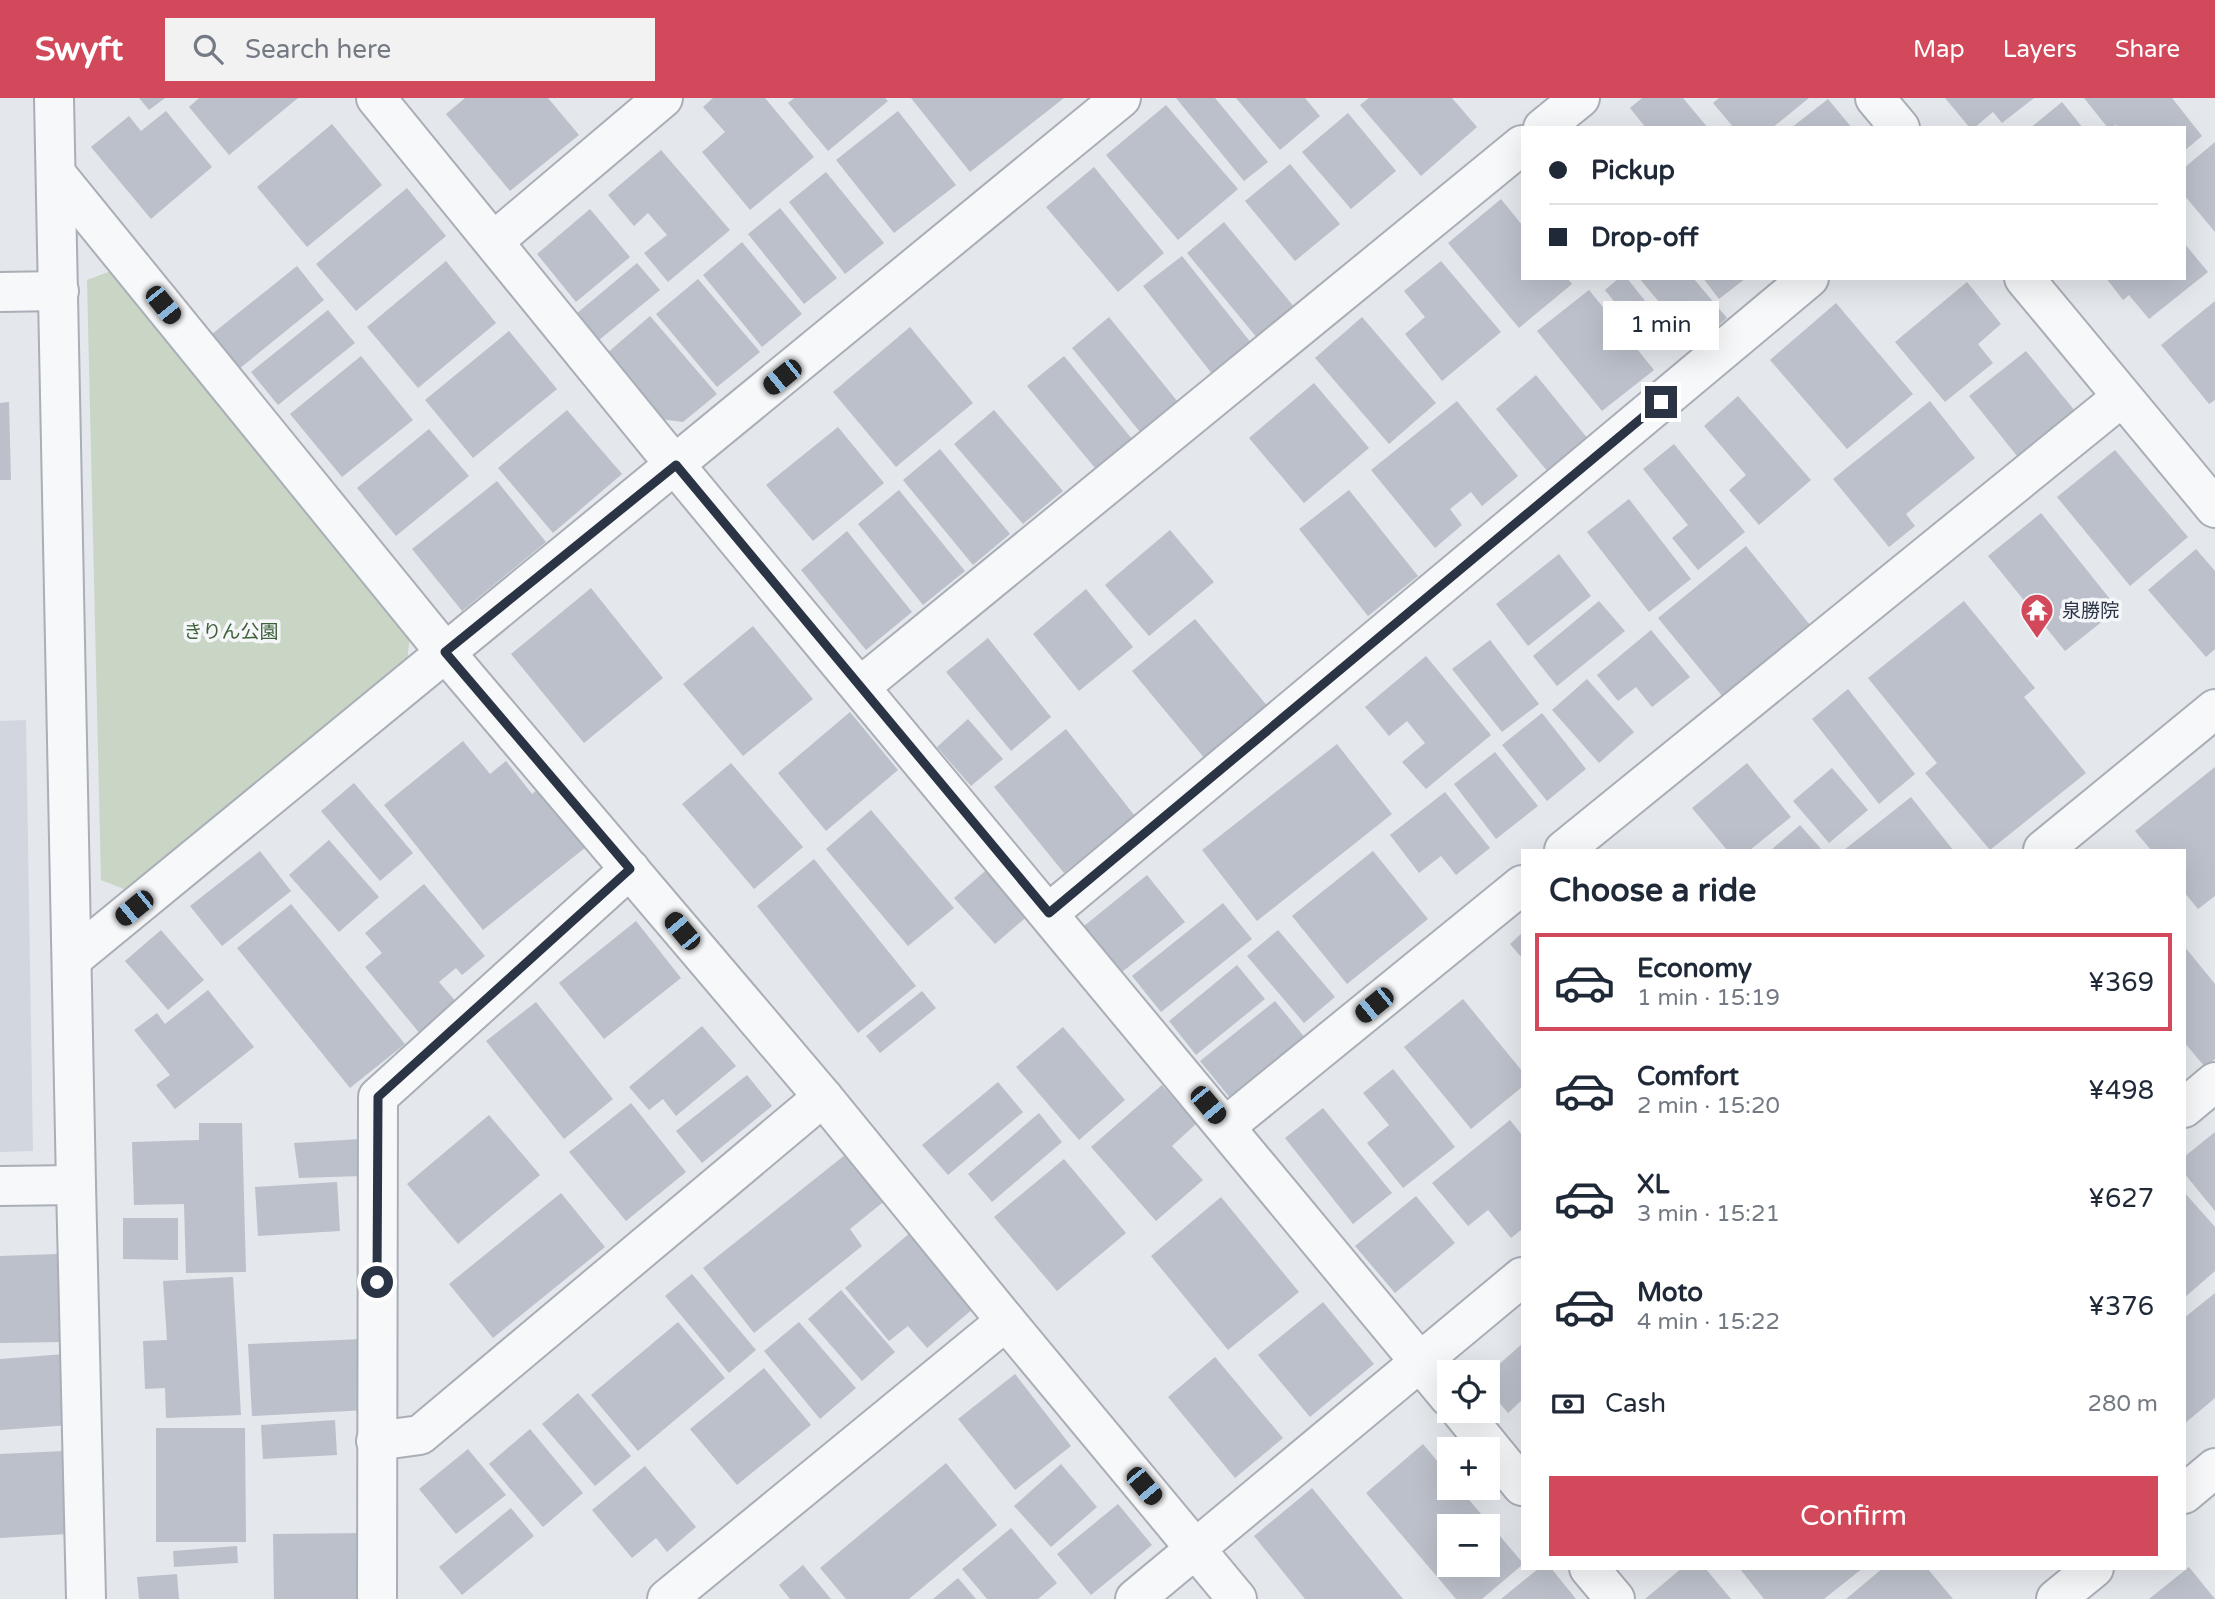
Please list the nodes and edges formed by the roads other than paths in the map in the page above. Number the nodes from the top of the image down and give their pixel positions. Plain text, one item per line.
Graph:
1 (54, 98) edge
2 (376, 98) edge
3 (663, 98) edge
4 (1121, 98) edge
5 (1580, 98) edge
6 (1875, 98) edge
7 (1546, 126) edge
8 (1898, 126) edge
9 (1521, 146) edge
10 (57, 175) junction
11 (494, 241) junction
12 (1807, 280) edge
13 (2026, 280) edge
14 (59, 291) junction
15 (0, 292) edge
16 (2122, 397) junction
17 (676, 465) junction
18 (2215, 508) edge
19 (445, 652) junction
20 (861, 686) junction
21 (2215, 709) edge
22 (1565, 849) edge
23 (2044, 849) edge
24 (630, 869) junction
25 (1521, 886) edge
26 (1049, 913) junction
27 (72, 959) junction
28 (2215, 1082) edge
29 (823, 1097) junction
30 (2186, 1106) edge
31 (1226, 1126) junction
32 (76, 1185) junction
33 (0, 1186) edge
34 (1521, 1278) edge
35 (1006, 1321) junction
36 (1420, 1361) junction
37 (1437, 1382) edge
38 (1471, 1423) edge
39 (376, 1441) junction
40 (2215, 1468) edge
41 (1521, 1485) edge
42 (2186, 1492) edge
43 (1197, 1548) junction
44 (2092, 1570) edge
45 (86, 1599) edge
46 (377, 1599) edge
47 (667, 1599) edge
48 (1135, 1599) edge
49 (1237, 1599) edge
50 (2056, 1599) edge

1 - 10 street
2 - 11 street
3 - 11 street
4 - 17 street
5 - 7 street
6 - 8 street
9 - 20 street
10 - 14 street
10 - 19 street
11 - 17 street
12 - 26 street
13 - 16 street
14 - 15 street
14 - 27 street
16 - 18 street
16 - 22 street
17 - 19 street
17 - 20 street
19 - 24 street
19 - 27 street
20 - 26 street
21 - 23 street
24 - 29 street
24 - 39 street
25 - 31 street
26 - 31 street
27 - 32 street
28 - 30 street
29 - 35 street
29 - 39 street
31 - 36 street
32 - 33 street
32 - 45 street
34 - 36 street
35 - 43 street
35 - 47 street
36 - 37 street
36 - 43 street
38 - 41 street
39 - 46 street
40 - 42 street
43 - 48 street
43 - 49 street
44 - 50 street

